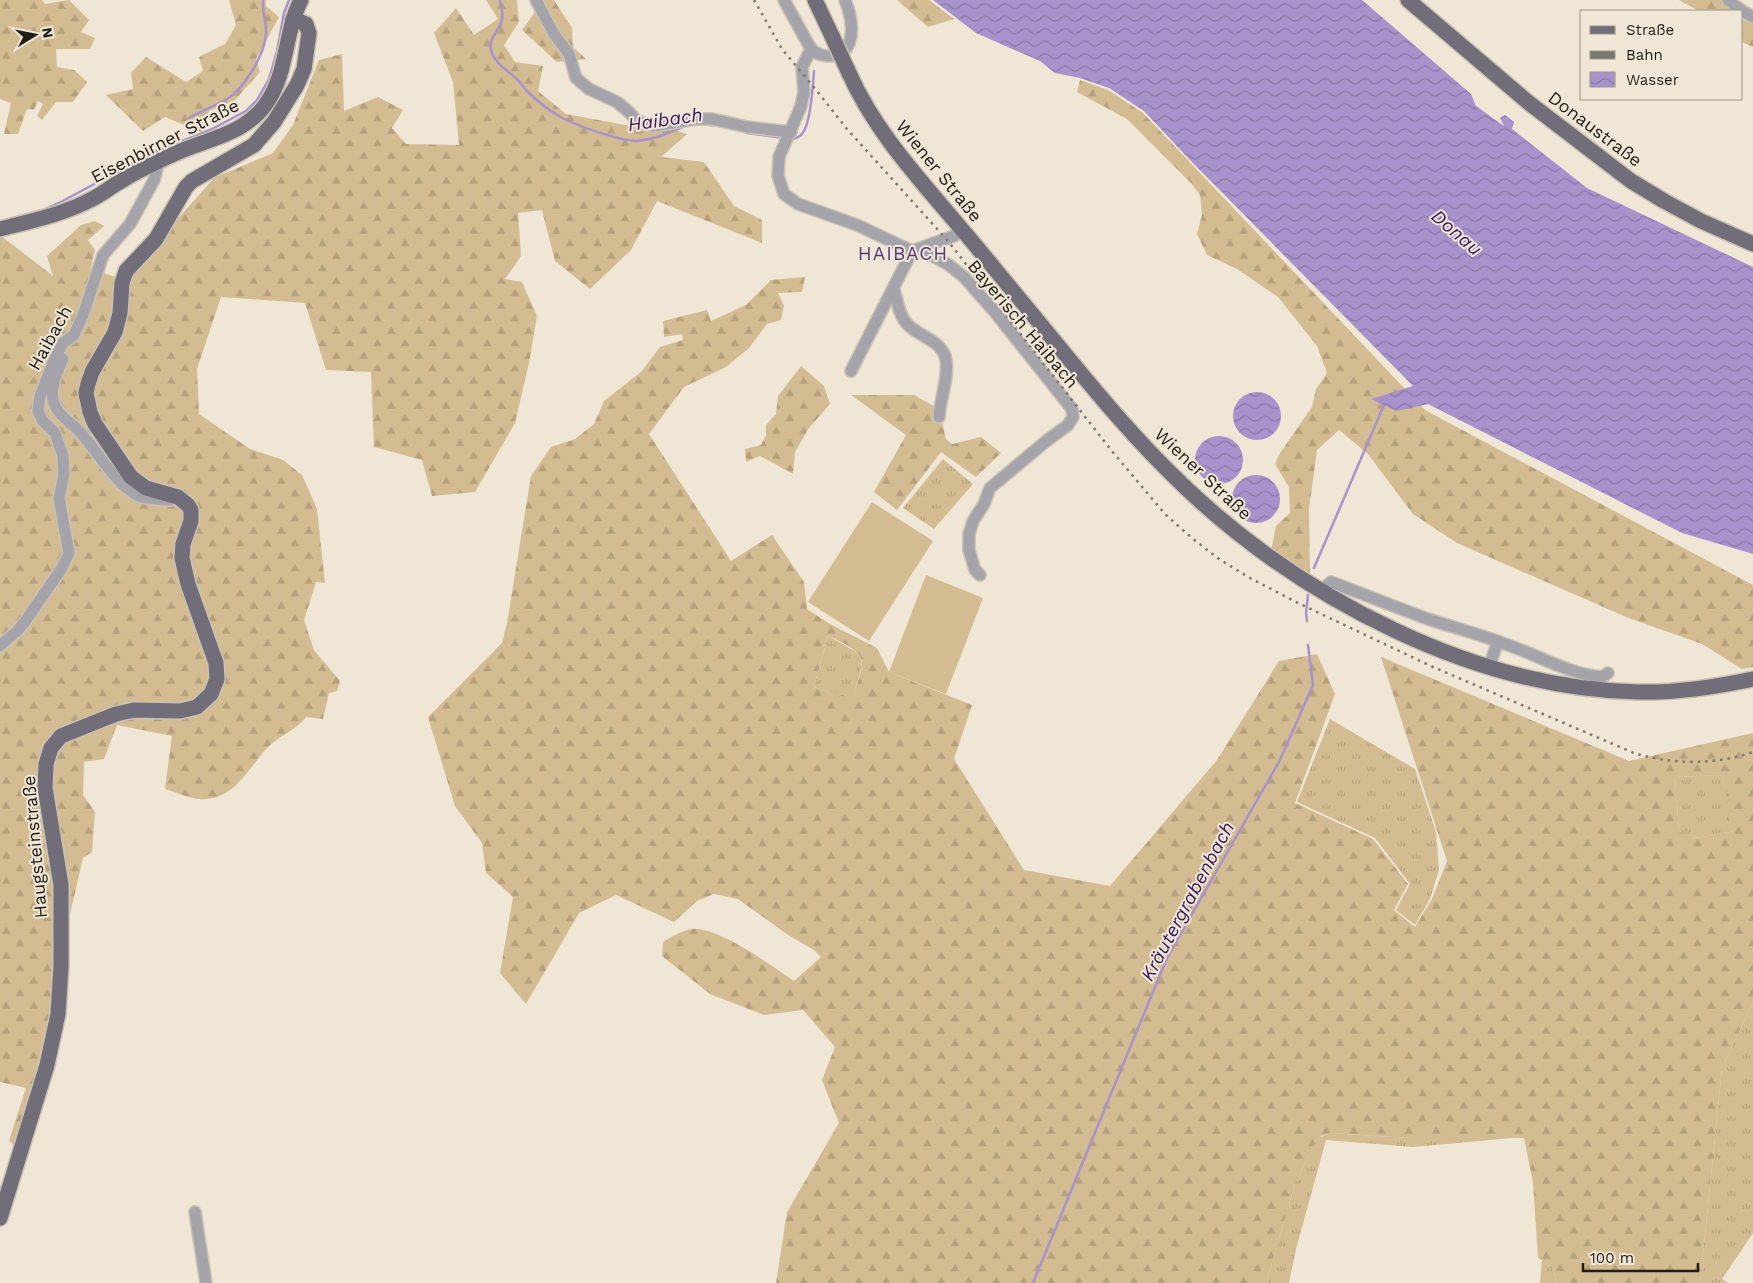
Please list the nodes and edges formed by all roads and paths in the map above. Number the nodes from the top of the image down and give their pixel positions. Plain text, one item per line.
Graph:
1 (301, 0) edge
2 (536, 0) edge
3 (784, 0) edge
4 (815, 0) edge
5 (846, 0) edge
6 (1408, 0) edge
7 (1728, 0) edge
8 (1741, 10) edge
9 (293, 19) junction
10 (811, 49) junction
11 (788, 138) junction
12 (155, 164) junction
13 (0, 229) edge
14 (963, 230) junction
15 (1753, 244) edge
16 (912, 251) junction
17 (894, 289) junction
18 (74, 335) junction
19 (851, 371) dead end
20 (939, 417) dead end
21 (171, 495) junction
22 (980, 575) dead end
23 (1322, 590) junction
24 (1498, 641) junction
25 (0, 646) edge
26 (1489, 667) junction
27 (1569, 671) junction
28 (1608, 673) dead end
29 (1753, 680) edge
30 (1565, 686) junction
31 (195, 1212) dead end
32 (0, 1218) edge
33 (206, 1283) edge

1 - 9 main road, Eisenbirner Straße
2 - 11 street
3 - 10 street
4 - 14 main road, Wiener Straße, bridge
5 - 10 street
6 - 15 main road, Donaustraße
7 - 8 street
9 - 12 main road, Eisenbirner Straße
9 - 21 main road, Haugsteinstraße
10 - 11 street, Bayerisch Haibach
11 - 16 street, Bayerisch Haibach
12 - 13 main road, Eisenbirner Straße
12 - 18 street, Haibach
14 - 16 street
14 - 23 main road, Wiener Straße
16 - 17 street
16 - 22 street, Bayerisch Haibach
17 - 19 street
17 - 20 street
18 - 21 street
18 - 25 street, Haibach
21 - 32 main road, Haugsteinstraße
23 - 24 street
23 - 26 main road, Wiener Straße
24 - 26 street
24 - 27 street
26 - 30 main road, Wiener Straße
27 - 28 street
27 - 30 street
29 - 30 main road, Wiener Straße
31 - 33 street

